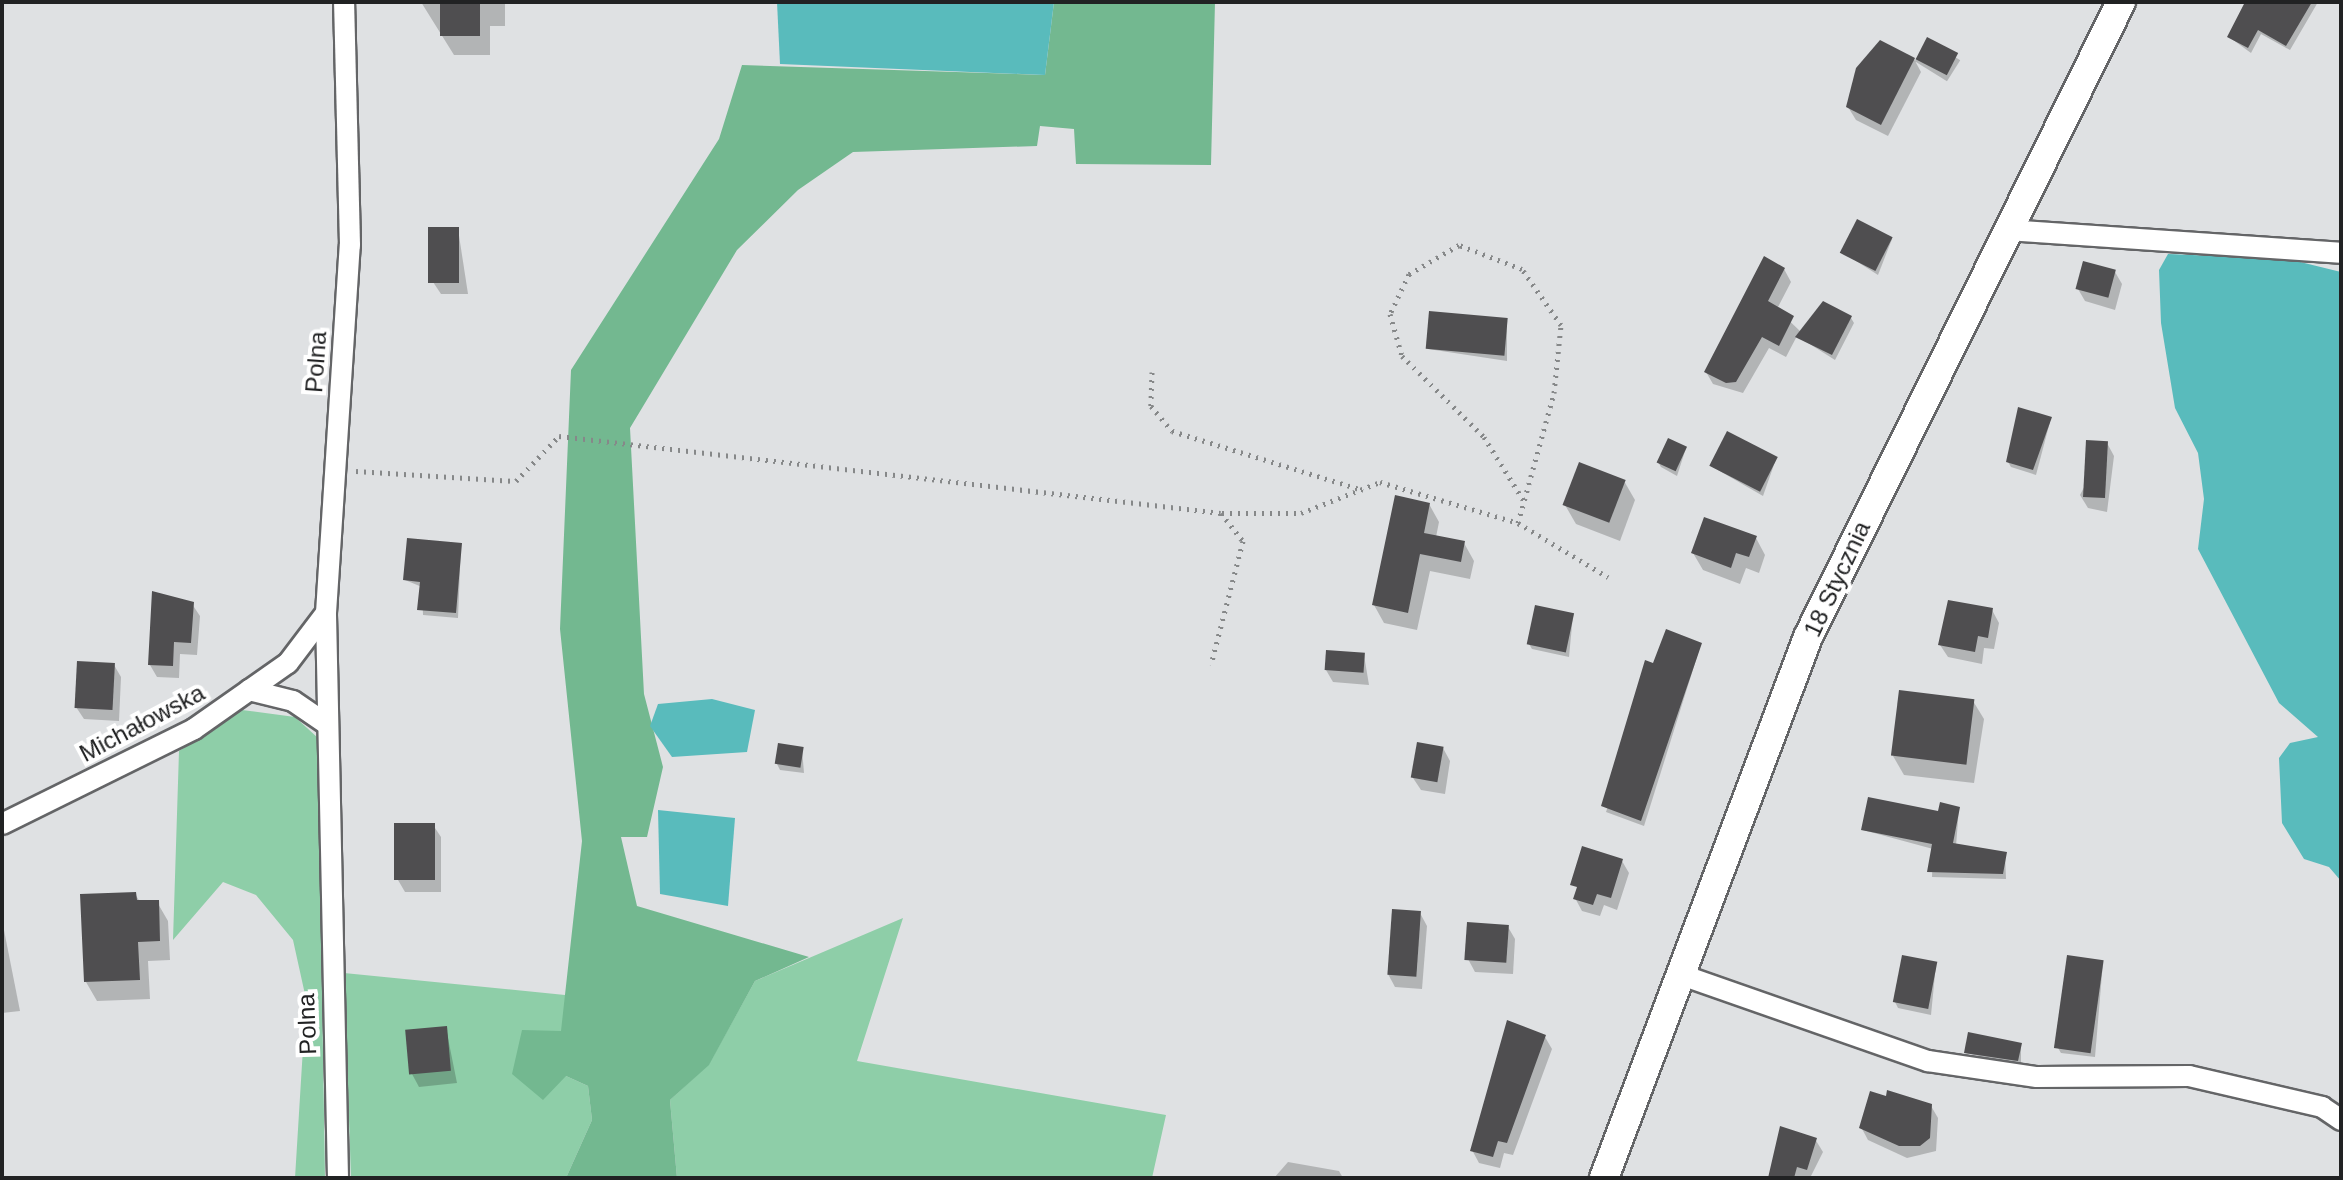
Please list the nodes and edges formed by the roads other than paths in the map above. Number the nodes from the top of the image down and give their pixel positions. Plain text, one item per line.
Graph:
1 (344, 2) edge
2 (2121, 2) edge
3 (2006, 230) junction
4 (2341, 253) edge
5 (326, 613) junction
6 (249, 690) junction
7 (328, 725) junction
8 (2, 824) edge
9 (1679, 974) junction
10 (2341, 1120) edge
11 (338, 1178) edge
12 (1604, 1178) edge

1 - 5 street, Polna
2 - 3 street, 18 Stycznia
3 - 4 street
3 - 9 street, 18 Stycznia
5 - 6 street, Michałowska
5 - 7 street, Polna
6 - 7 street
6 - 8 street, Michałowska
7 - 11 street, Polna
9 - 10 street
9 - 12 street, 18 Stycznia

